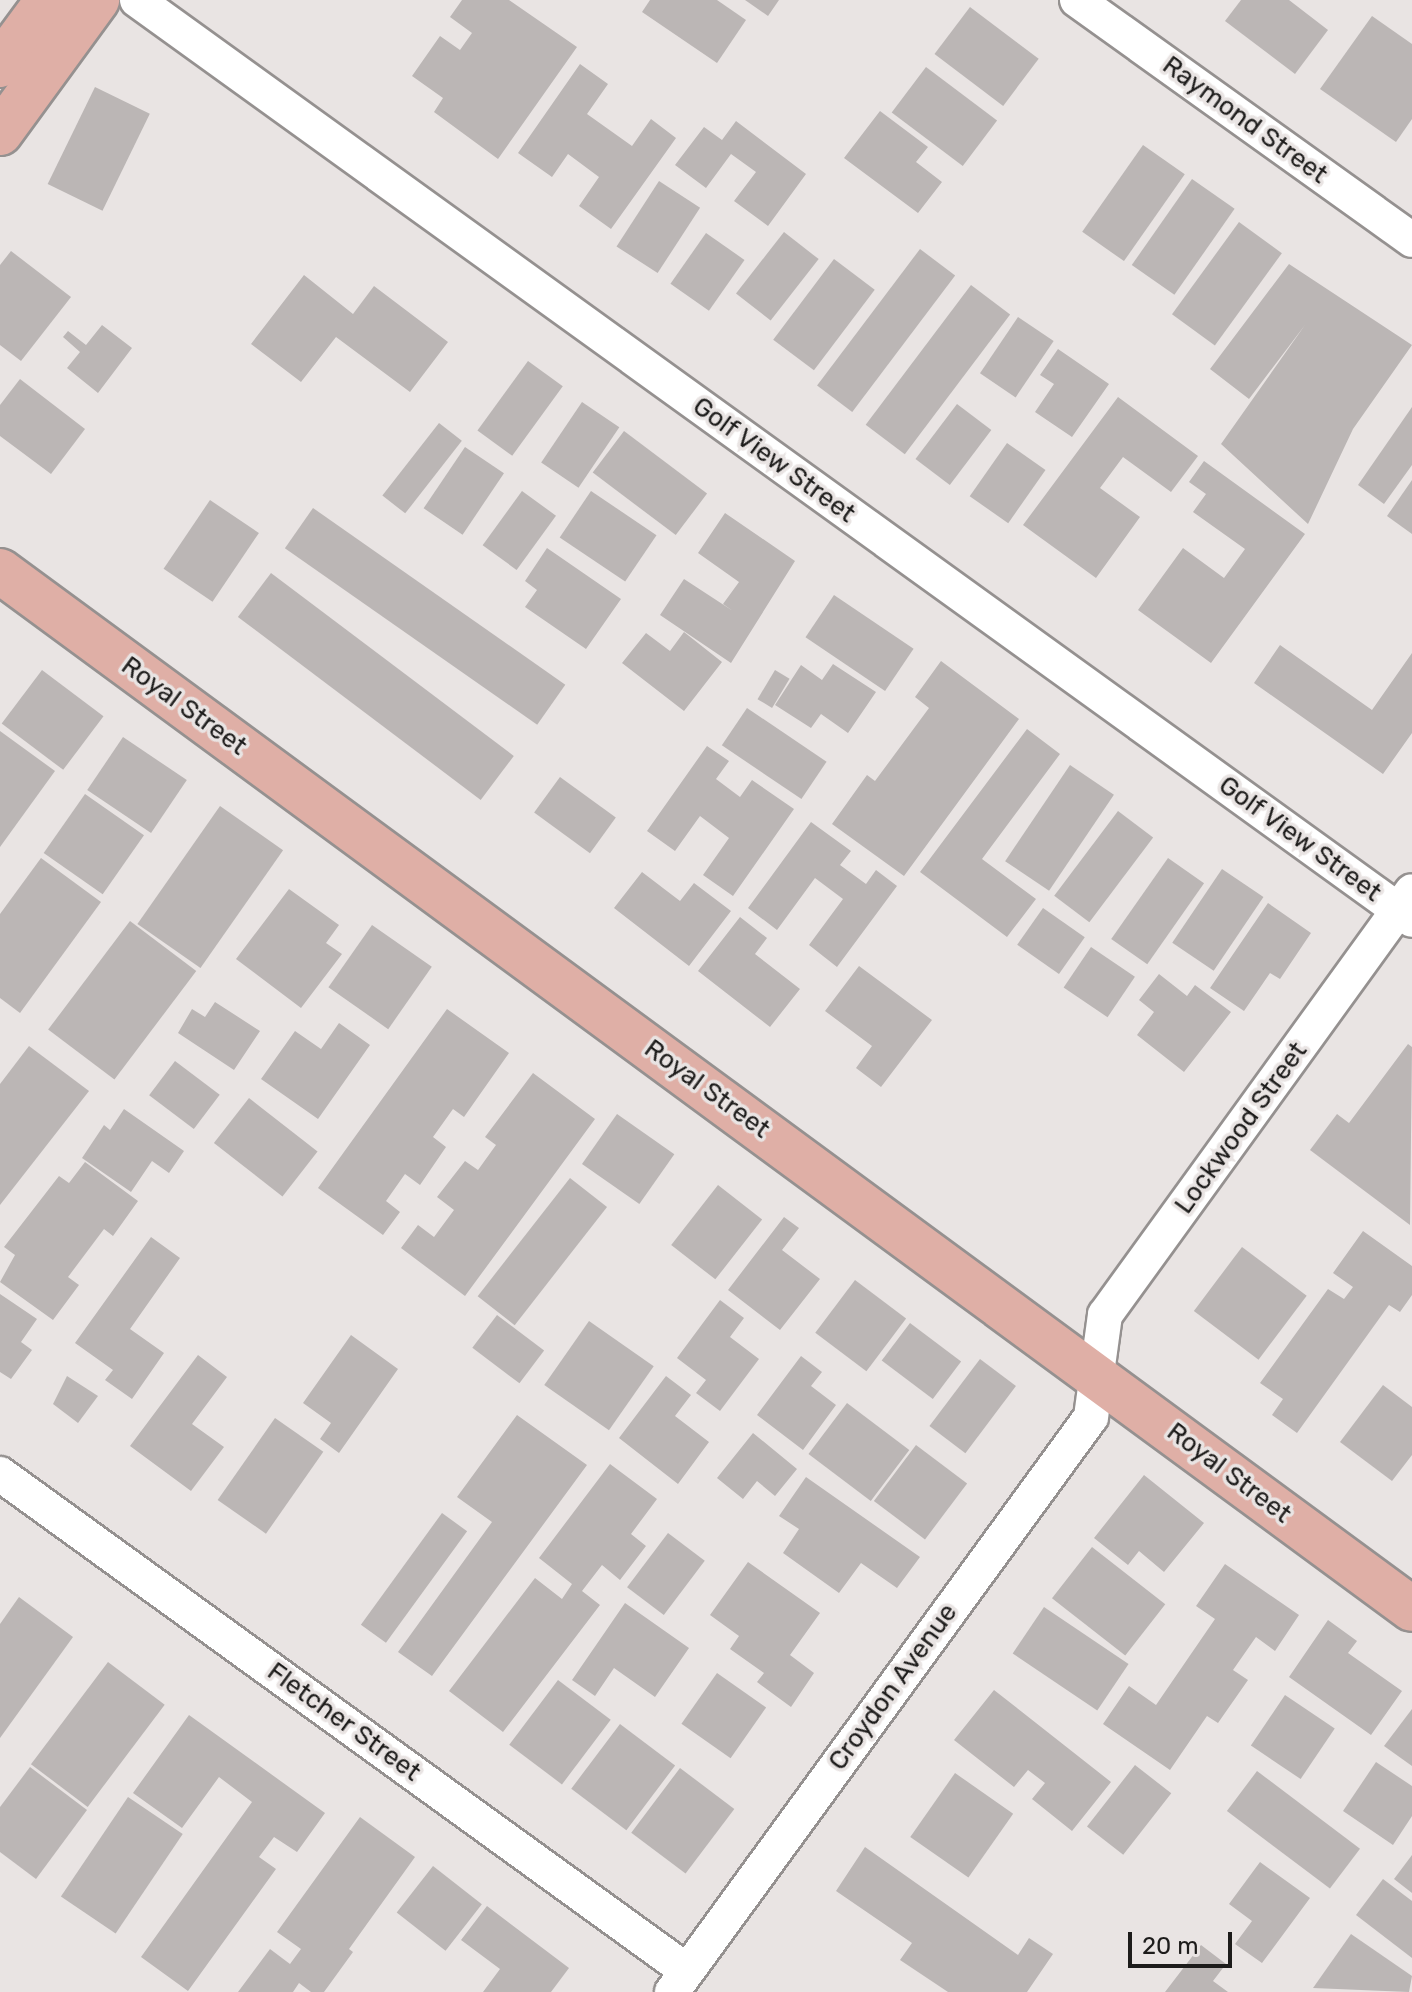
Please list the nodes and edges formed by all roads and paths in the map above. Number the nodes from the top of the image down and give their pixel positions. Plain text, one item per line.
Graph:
1 (48, 0) edge
2 (97, 0) edge
3 (137, 0) edge
4 (1077, 0) edge
5 (0, 65) edge
6 (0, 133) edge
7 (1412, 240) edge
8 (0, 571) edge
9 (1407, 907) edge
10 (1096, 1375) junction
11 (0, 1474) edge
12 (1412, 1609) edge
13 (679, 1981) edge

1 - 5 main road
2 - 6 main road
3 - 9 street, Golf View Street
4 - 7 street, Raymond Street
8 - 10 main road, Royal Street
9 - 10 street, Lockwood Street
10 - 12 main road, Royal Street
10 - 13 street, Croydon Avenue
11 - 13 street, Fletcher Street

